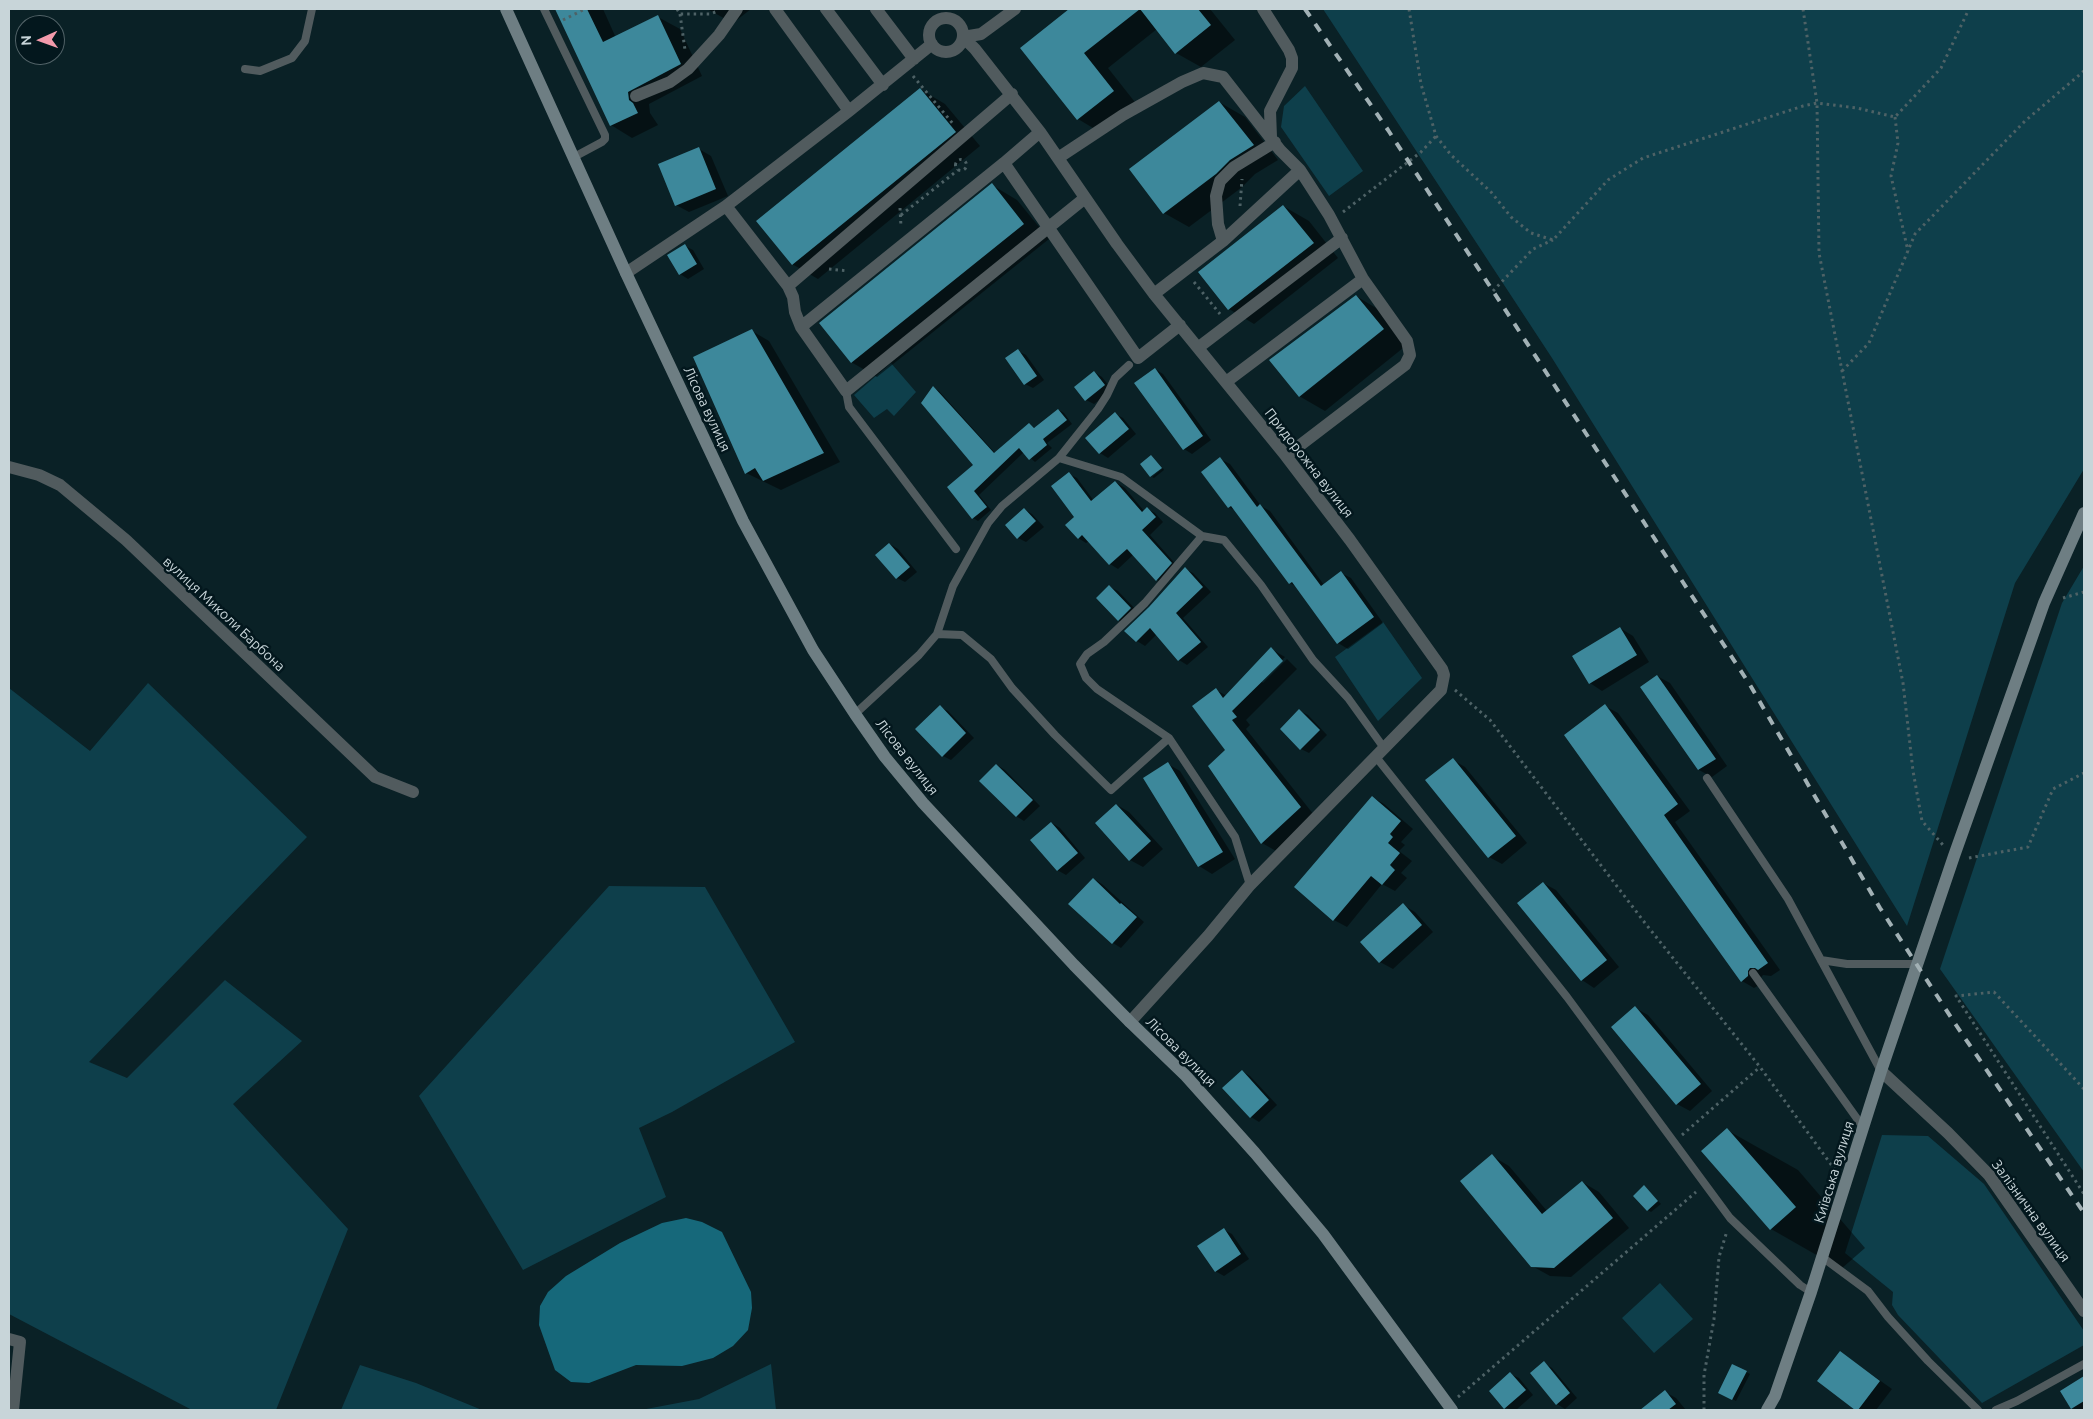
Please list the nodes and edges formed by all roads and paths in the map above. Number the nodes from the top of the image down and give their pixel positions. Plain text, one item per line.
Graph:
1 (312, 9) edge
2 (506, 9) edge
3 (544, 9) edge
4 (585, 9) edge
5 (677, 9) edge
6 (724, 9) edge
7 (737, 9) edge
8 (776, 9) edge
9 (826, 9) edge
10 (876, 9) edge
11 (1015, 9) edge
12 (1263, 9) edge
13 (1409, 9) edge
14 (1803, 9) edge
15 (1969, 9) edge
16 (949, 13) edge
17 (680, 14) junction
18 (552, 25) junction
19 (963, 37) junction
20 (932, 44) junction
21 (910, 63) junction
22 (245, 69) dead end
23 (688, 69) junction
24 (2084, 71) edge
25 (883, 85) junction
26 (1012, 94) junction
27 (636, 96) dead end
28 (1816, 103) junction
29 (849, 111) junction
30 (1895, 117) junction
31 (1040, 132) junction
32 (962, 136) junction
33 (1436, 136) junction
34 (1273, 140) junction
35 (574, 157) junction
36 (1058, 158) junction
37 (1244, 161) junction
38 (1004, 163) junction
39 (958, 170) dead end
40 (1300, 170) junction
41 (899, 190) junction
42 (1085, 198) junction
43 (726, 206) junction
44 (1329, 214) junction
45 (901, 215) junction
46 (1238, 227) junction
47 (1047, 228) junction
48 (1342, 238) junction
49 (1553, 240) junction
50 (1223, 242) junction
51 (902, 244) junction
52 (1908, 253) junction
53 (808, 268) junction
54 (1185, 270) junction
55 (626, 272) junction
56 (867, 272) junction
57 (1363, 279) junction
58 (788, 286) junction
59 (1494, 291) dead end
60 (1154, 294) junction
61 (1228, 324) junction
62 (1180, 325) junction
63 (801, 327) junction
64 (1199, 347) junction
65 (1129, 365) dead end
66 (1841, 372) junction
67 (1226, 382) junction
68 (846, 391) junction
69 (1286, 456) junction
70 (1059, 458) junction
71 (9, 467) edge
72 (2084, 513) edge
73 (1202, 536) junction
74 (956, 549) dead end
75 (937, 634) junction
76 (1444, 681) junction
77 (855, 714) junction
78 (1169, 738) junction
79 (1380, 753) junction
80 (2084, 772) edge
81 (1707, 778) dead end
82 (413, 792) dead end
83 (1954, 856) junction
84 (1250, 885) junction
85 (1821, 960) junction
86 (1918, 964) junction
87 (1753, 973) dead end
88 (1130, 1022) junction
89 (1760, 1067) junction
90 (1881, 1071) junction
91 (2084, 1089) edge
92 (1863, 1127) junction
93 (1674, 1142) junction
94 (1846, 1184) junction
95 (1705, 1185) junction
96 (2084, 1194) edge
97 (1730, 1218) junction
98 (1822, 1257) junction
99 (1812, 1292) junction
100 (2084, 1311) edge
101 (9, 1339) edge
102 (2084, 1364) edge
103 (1450, 1408) edge
104 (13, 1410) edge
105 (1704, 1410) edge
106 (1767, 1410) edge
107 (1978, 1410) edge
108 (1996, 1410) edge

1 - 22 lane
2 - 35 main road, Лісова вулиця
3 - 18 lane
4 - 18 path
5 - 17 path
6 - 17 path
7 - 23 street
8 - 29 street
9 - 25 street
10 - 21 street
11 - 19 street
12 - 34 street
13 - 33 path
14 - 28 path
15 - 30 path
16 - 19 street
16 - 20 street
17 - 23 path
18 - 35 lane
19 - 20 street
19 - 26 street, Придорожна вулиця
20 - 21 street
21 - 25 street
21 - 32 path
23 - 27 street
24 - 52 path
25 - 29 street
26 - 31 street, Придорожна вулиця
26 - 32 street
28 - 30 path
28 - 49 path
28 - 66 path
29 - 43 street
30 - 52 path
31 - 36 street, Придорожна вулиця
31 - 38 street
32 - 41 street
33 - 44 path
33 - 49 path
34 - 36 street
34 - 37 street
34 - 40 street
35 - 55 main road, Лісова вулиця
36 - 42 street, Придорожна вулиця
37 - 46 path
37 - 50 street
38 - 47 street
38 - 51 street
39 - 45 path
40 - 44 street
40 - 46 street
41 - 45 path
41 - 53 street
42 - 47 street
42 - 60 street, Придорожна вулиця
43 - 55 street
43 - 58 street
44 - 48 street
45 - 51 path
46 - 50 street
47 - 62 street
47 - 68 street
48 - 57 street
48 - 61 street
49 - 59 path
50 - 54 street
51 - 56 street
52 - 66 path
53 - 56 path
53 - 58 street
54 - 60 street
54 - 61 path
55 - 77 main road, Лісова вулиця
56 - 63 street
57 - 67 street
57 - 69 street
58 - 63 street
60 - 62 street, Придорожна вулиця
61 - 64 street
62 - 64 street, Придорожна вулиця
63 - 68 street
64 - 67 street, Придорожна вулиця
65 - 70 lane
66 - 83 path
67 - 69 street, Придорожна вулиця
68 - 74 lane
69 - 76 street, Придорожна вулиця
70 - 73 lane
70 - 75 lane
71 - 82 street, вулиця Миколи Барбона
72 - 83 main road, Київська вулиця
73 - 78 lane
73 - 79 lane
75 - 77 lane
75 - 78 lane
76 - 79 street
76 - 89 path
77 - 88 main road, Лісова вулиця
78 - 84 lane
79 - 84 street
79 - 93 lane
80 - 83 path
81 - 85 lane
83 - 86 main road, Київська вулиця
84 - 88 street
85 - 86 lane
85 - 90 lane
86 - 90 main road, Київська вулиця
87 - 92 lane
88 - 103 main road, Лісова вулиця
89 - 93 path
89 - 94 path
90 - 92 main road, Київська вулиця
90 - 100 street, Залізнична вулиця
91 - 96 path
92 - 94 main road, Київська вулиця
93 - 95 lane
94 - 98 main road, Київська вулиця
95 - 97 lane
95 - 103 path
97 - 99 lane
97 - 105 path
98 - 99 main road, Київська вулиця
98 - 107 lane
99 - 106 main road, Київська вулиця
101 - 104 street
102 - 108 lane

